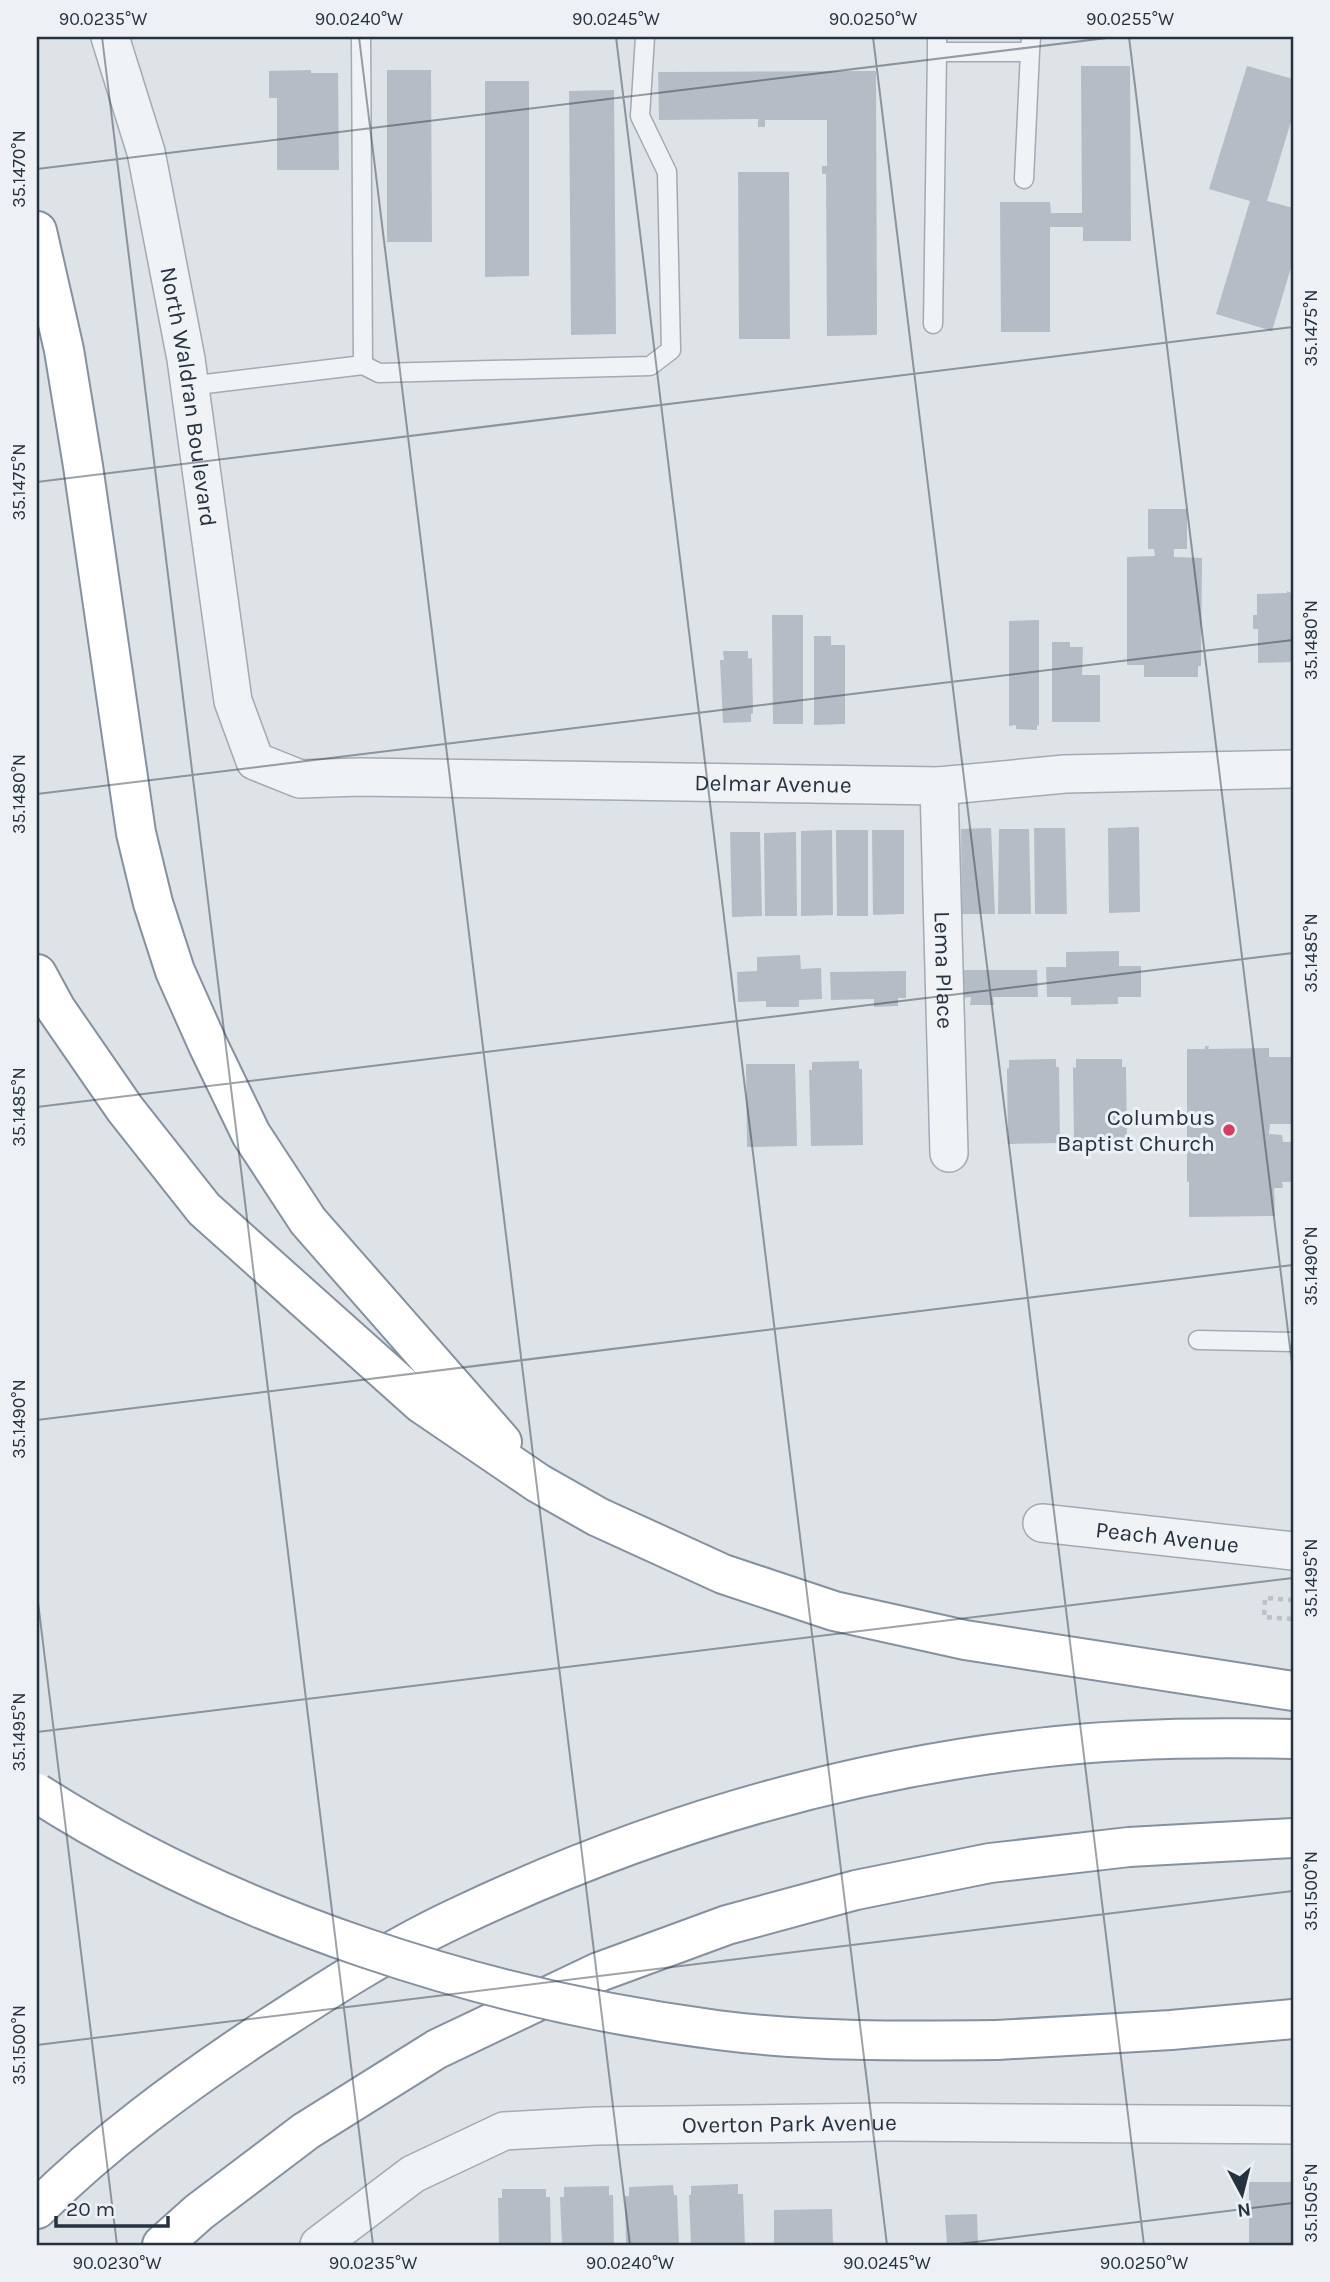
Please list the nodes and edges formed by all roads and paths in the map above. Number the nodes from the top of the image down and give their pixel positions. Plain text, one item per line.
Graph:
1 (110, 37) edge
2 (360, 37) edge
3 (645, 37) edge
4 (937, 45) edge
5 (1030, 45) edge
6 (1024, 179) dead end
7 (37, 231) edge
8 (933, 324) dead end
9 (363, 365) junction
10 (189, 386) junction
11 (255, 761) joint
12 (1293, 769) edge
13 (939, 786) junction
14 (37, 974) edge
15 (948, 1153) dead end
16 (1198, 1340) dead end
17 (1293, 1342) edge
18 (538, 1483) junction
19 (1042, 1522) dead end
20 (1293, 1551) edge
21 (1293, 1600) edge
22 (1293, 1619) edge
23 (1293, 1690) edge
24 (1293, 1739) edge
25 (37, 1793) edge
26 (1293, 1838) edge
27 (1293, 2019) edge
28 (1293, 2124) edge
29 (37, 2209) edge
30 (162, 2245) edge
31 (320, 2245) edge

1 - 10 street, North Waldran Boulevard
2 - 9 lane
3 - 9 lane
4 - 5 lane
4 - 8 lane
5 - 6 lane
7 - 18 highway
9 - 10 lane
10 - 11 street, North Waldran Boulevard
11 - 13 street, Delmar Avenue
12 - 13 street, Delmar Avenue
13 - 15 street, Lema Place
14 - 18 highway
16 - 17 lane
18 - 23 highway
19 - 20 street, Peach Avenue
21 - 22 path
24 - 29 highway
25 - 27 highway, bridge
26 - 30 highway
28 - 31 street, Overton Park Avenue

